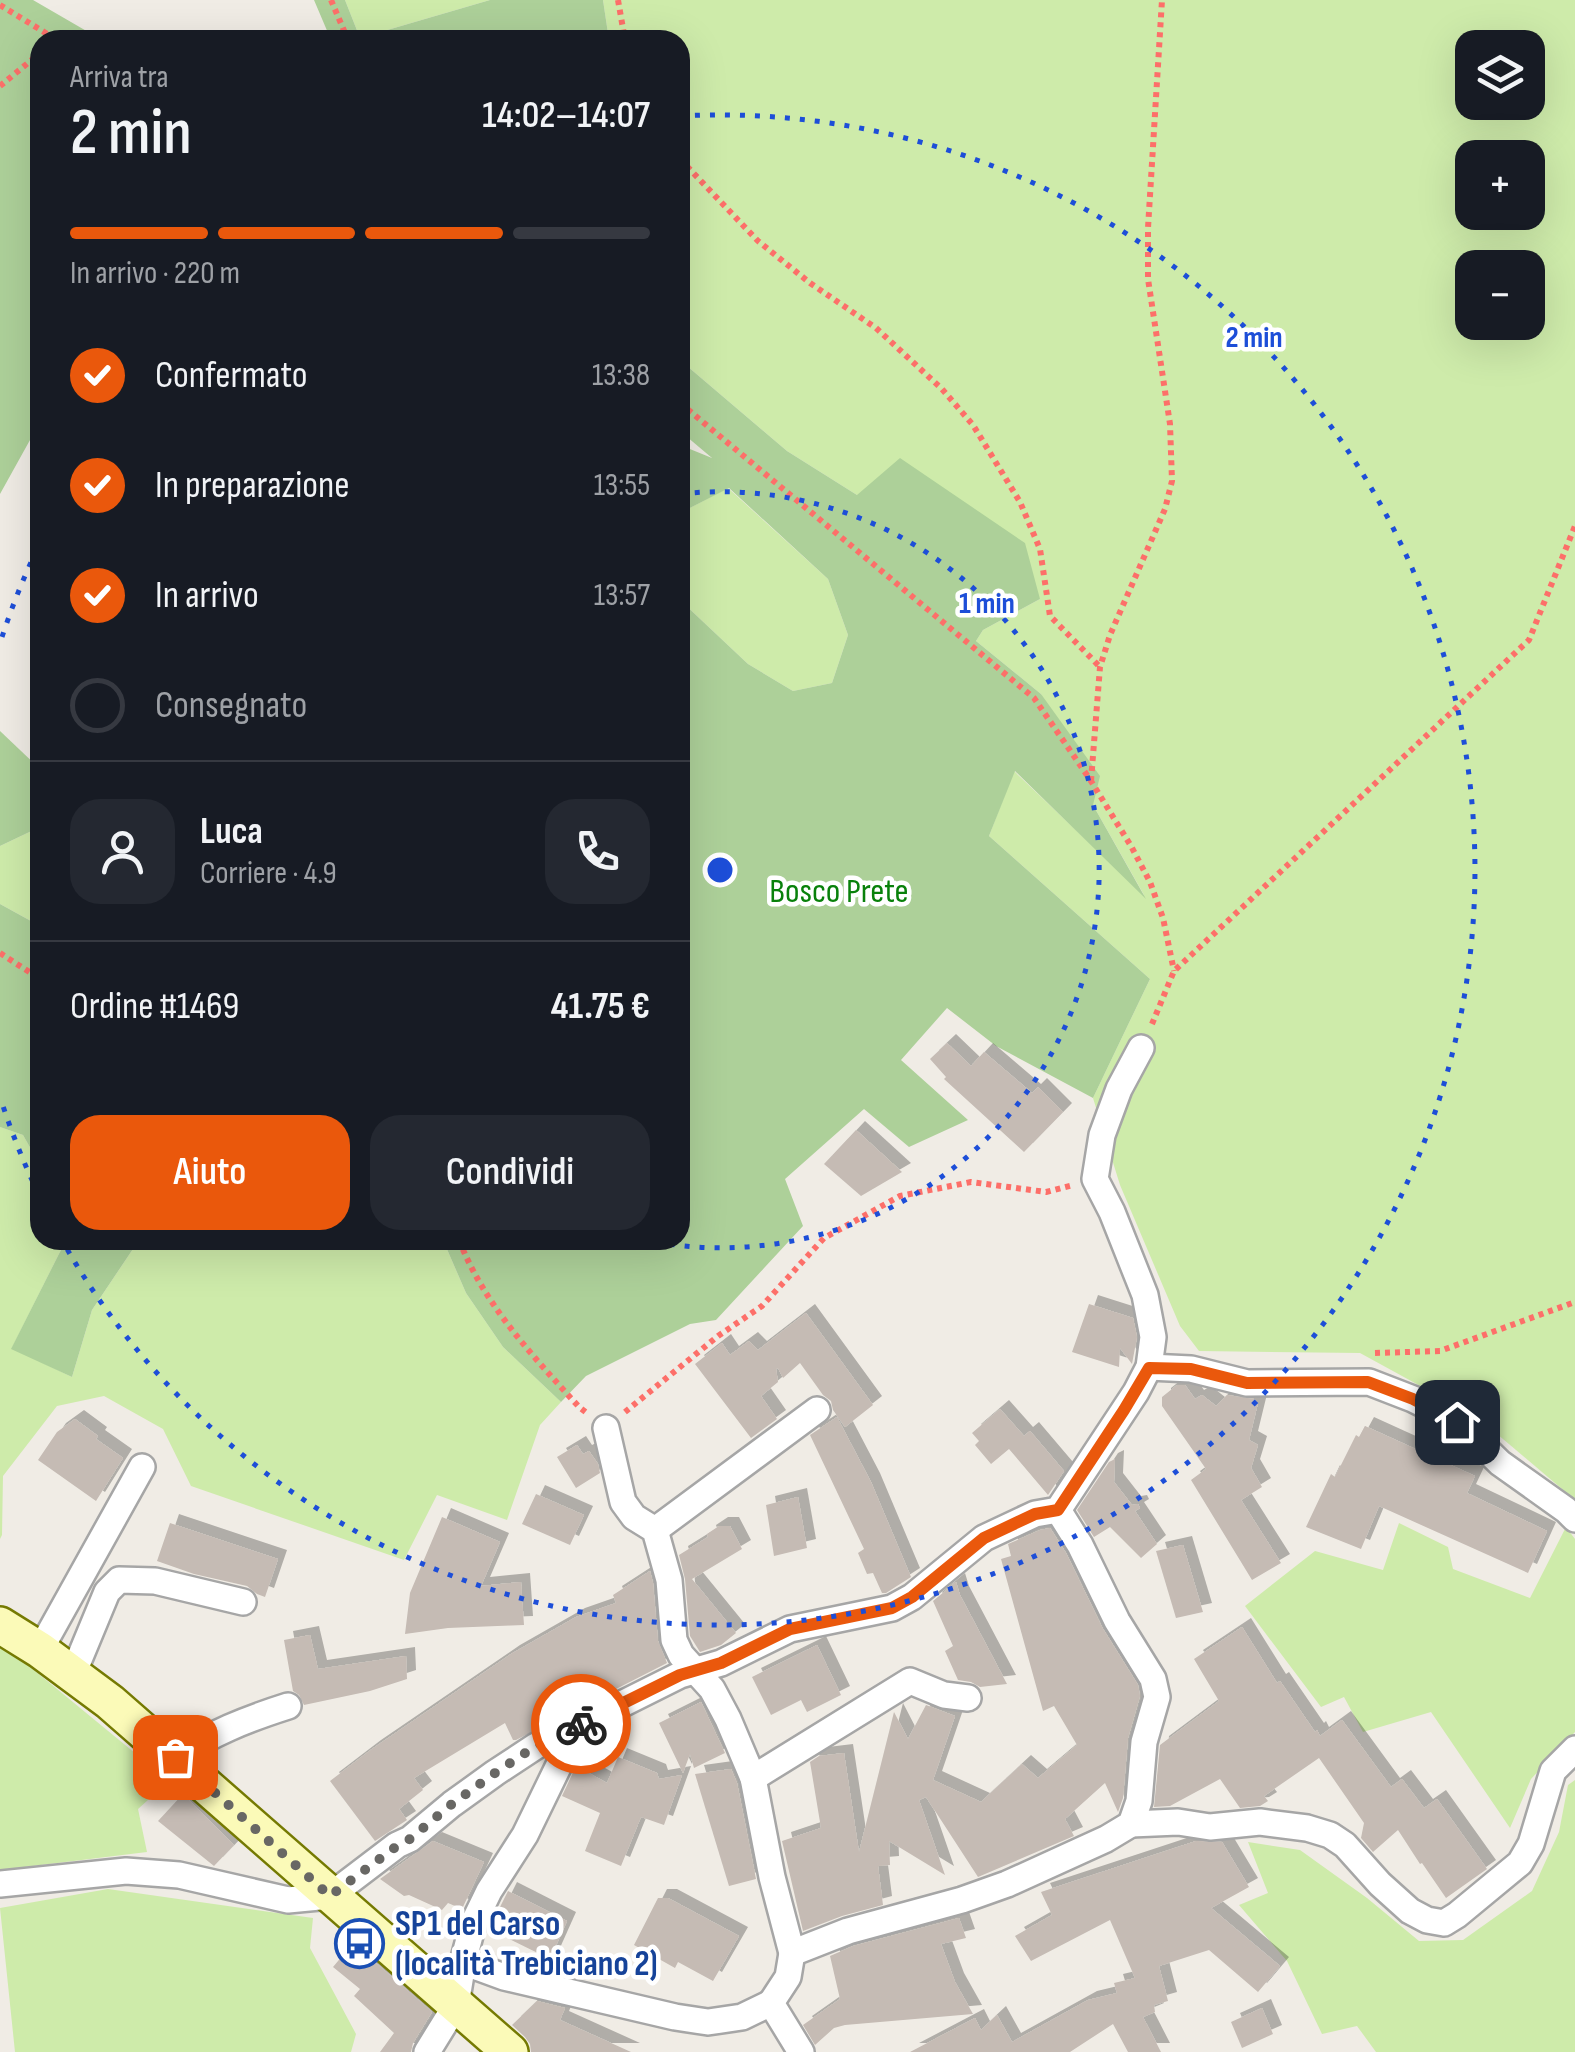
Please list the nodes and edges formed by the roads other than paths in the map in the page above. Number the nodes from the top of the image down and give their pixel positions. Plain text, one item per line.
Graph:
1 (1141, 1048) road end
2 (1149, 1368) junction
3 (817, 1410) dead end
4 (606, 1428) road end
5 (142, 1467) dead end
6 (1058, 1510) junction
7 (1575, 1519) edge
8 (656, 1530) junction
9 (243, 1602) dead end
10 (0, 1625) edge
11 (40, 1650) junction
12 (695, 1669) junction
13 (73, 1674) junction
14 (968, 1698) dead end
15 (288, 1706) dead end
16 (578, 1726) junction
17 (1575, 1749) edge
18 (175, 1757) junction
19 (753, 1778) junction
20 (1131, 1824) junction
21 (0, 1884) edge
22 (330, 1896) junction
23 (792, 1954) junction
24 (463, 1962) junction
25 (771, 2003) junction
26 (456, 2006) junction
27 (427, 2052) edge
28 (510, 2052) edge
29 (801, 2052) edge

1 - 2 street
2 - 6 street
2 - 7 street
3 - 8 street
4 - 8 street
5 - 11 street
6 - 12 street
6 - 20 street
8 - 12 street
9 - 13 street
10 - 11 main road
11 - 13 main road
12 - 16 street
12 - 19 street
13 - 18 main road
14 - 19 street
15 - 18 street
16 - 22 street
16 - 24 street
17 - 20 street
18 - 22 main road
19 - 23 street
20 - 23 street
21 - 22 street
22 - 26 main road
23 - 25 street
24 - 25 street
24 - 26 street
25 - 29 street
26 - 27 street
26 - 28 main road

